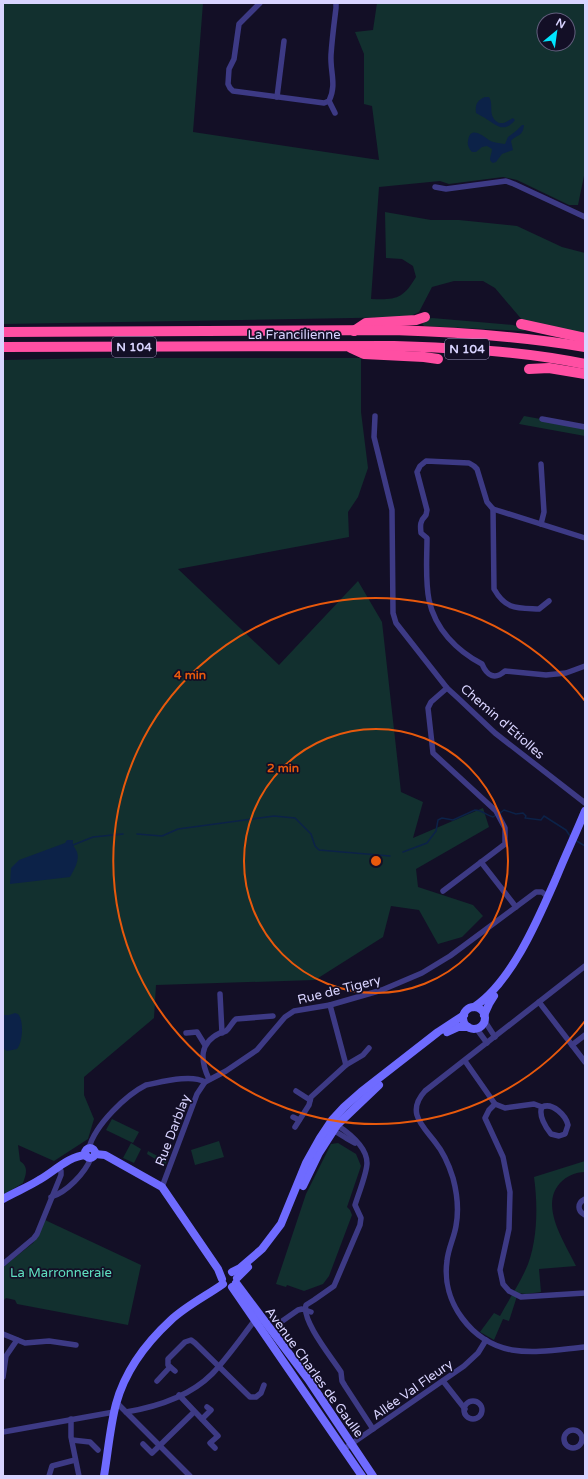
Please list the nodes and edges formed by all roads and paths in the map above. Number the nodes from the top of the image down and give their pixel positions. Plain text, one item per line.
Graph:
1 (260, 3) edge
2 (336, 3) edge
3 (284, 41) dead end
4 (277, 97) junction
5 (329, 101) junction
6 (335, 113) dead end
7 (435, 187) dead end
8 (585, 217) edge
9 (425, 316) dead end
10 (521, 324) dead end
11 (354, 331) junction
12 (3, 332) edge
13 (585, 338) edge
14 (3, 347) edge
15 (347, 347) junction
16 (585, 347) edge
17 (438, 359) dead end
18 (585, 364) edge
19 (529, 369) dead end
20 (585, 374) edge
21 (375, 416) dead end
22 (542, 419) dead end
23 (585, 427) edge
24 (541, 464) dead end
25 (493, 509) junction
26 (541, 524) junction
27 (585, 538) edge
28 (549, 601) dead end
29 (585, 666) edge
30 (447, 688) junction
31 (585, 803) edge
32 (585, 811) edge
33 (585, 820) edge
34 (575, 839) junction
35 (481, 862) junction
36 (443, 891) dead end
37 (548, 897) junction
38 (516, 907) junction
39 (585, 966) edge
40 (220, 994) dead end
41 (539, 1002) junction
42 (330, 1005) junction
43 (474, 1007) junction
44 (464, 1015) junction
45 (273, 1016) dead end
46 (484, 1017) junction
47 (472, 1028) junction
48 (222, 1032) junction
49 (186, 1033) dead end
50 (585, 1035) edge
51 (495, 1037) junction
52 (487, 1043) junction
53 (205, 1045) junction
54 (572, 1045) junction
55 (369, 1048) dead end
56 (464, 1061) junction
57 (585, 1062) edge
58 (346, 1065) junction
59 (207, 1080) junction
60 (296, 1091) dead end
61 (310, 1100) junction
62 (495, 1104) junction
63 (542, 1107) junction
64 (293, 1117) dead end
65 (299, 1120) junction
66 (295, 1127) dead end
67 (333, 1127) junction
68 (347, 1136) junction
69 (90, 1154) junction
70 (306, 1163) junction
71 (59, 1167) junction
72 (164, 1190) junction
73 (51, 1197) junction
74 (3, 1199) edge
75 (585, 1199) edge
76 (292, 1213) junction
77 (585, 1215) edge
78 (3, 1264) edge
79 (230, 1279) junction
80 (585, 1293) edge
81 (314, 1300) junction
82 (305, 1310) junction
83 (311, 1312) junction
84 (255, 1320) junction
85 (309, 1323) junction
86 (3, 1334) edge
87 (17, 1340) junction
88 (486, 1340) junction
89 (76, 1345) dead end
90 (585, 1347) edge
91 (285, 1349) junction
92 (220, 1366) junction
93 (170, 1367) junction
94 (175, 1371) dead end
95 (3, 1377) edge
96 (157, 1381) dead end
97 (443, 1381) junction
98 (264, 1385) dead end
99 (179, 1396) junction
100 (117, 1403) junction
101 (207, 1407) dead end
102 (465, 1409) dead end
103 (114, 1412) junction
104 (126, 1412) junction
105 (194, 1412) junction
106 (202, 1419) junction
107 (71, 1420) junction
108 (373, 1429) junction
109 (3, 1432) edge
110 (72, 1440) junction
111 (143, 1444) dead end
112 (352, 1444) junction
113 (160, 1446) junction
114 (215, 1448) dead end
115 (344, 1449) junction
116 (98, 1450) dead end
117 (75, 1460) junction
118 (49, 1476) edge
119 (79, 1476) edge
120 (104, 1476) edge
121 (190, 1476) edge
122 (362, 1476) edge
123 (373, 1476) edge

1 - 4 street
2 - 5 street
3 - 4 street
4 - 5 street
5 - 6 street
7 - 8 street
9 - 11 highway
10 - 13 highway
11 - 12 highway, La Francilienne / N 104
11 - 16 highway, La Francilienne / N 104
14 - 15 highway, La Francilienne / N 104
15 - 17 highway
15 - 18 highway, La Francilienne / N 104
19 - 20 highway
21 - 30 street, Chemin d'Etiolles
22 - 23 street
24 - 26 street
25 - 26 street
25 - 28 street
25 - 29 street
26 - 27 street
30 - 31 street, Chemin d'Etiolles
30 - 35 street
32 - 34 main road
33 - 34 main road
34 - 37 main road
34 - 46 main road
35 - 36 street
35 - 38 street
37 - 38 street, Rue de Tigery
37 - 43 main road
38 - 42 street, Rue de Tigery
39 - 41 street
40 - 48 street
41 - 51 street
41 - 54 street
42 - 58 street
42 - 59 street, Rue de Tigery
43 - 44 main road
43 - 46 main road
44 - 47 main road
44 - 67 main road
45 - 48 street
46 - 47 main road
46 - 51 street
47 - 52 street
47 - 67 main road
48 - 53 street
49 - 53 street
50 - 54 street
51 - 52 street
52 - 56 street
53 - 59 street
54 - 57 street
55 - 58 street
56 - 62 street
56 - 88 street
58 - 61 street
59 - 69 street
59 - 72 street, Rue Darblay
60 - 61 street
61 - 65 street
62 - 63 street
62 - 80 street
63 - 63 street
64 - 65 street
65 - 66 street
67 - 68 street
67 - 68 street
67 - 70 main road
67 - 76 main road
68 - 81 street
69 - 71 main road
69 - 72 main road
69 - 73 street
70 - 76 main road
70 - 79 main road
71 - 73 street
71 - 74 main road
72 - 79 main road
73 - 78 street
75 - 77 street
76 - 79 main road
79 - 84 main road, Avenue Charles de Gaulle
79 - 91 main road, Avenue Charles de Gaulle
79 - 100 main road
81 - 82 street
81 - 83 street
82 - 83 street
82 - 85 street
82 - 91 street
83 - 85 street
84 - 92 street
84 - 115 main road, Avenue Charles de Gaulle
85 - 108 street
86 - 87 street
87 - 89 street
87 - 95 street
88 - 90 street
88 - 97 street, Allée Val Fleury
91 - 112 main road, Avenue Charles de Gaulle
92 - 93 street
92 - 98 street
92 - 99 street
93 - 94 street
93 - 96 street
97 - 102 street
97 - 108 street, Allée Val Fleury
99 - 104 street
99 - 105 street
100 - 103 main road
100 - 104 street
101 - 106 street
103 - 107 street
103 - 120 main road
104 - 113 street
105 - 106 street
105 - 113 street
106 - 114 street
107 - 109 street
107 - 110 street
108 - 112 street, Allée Val Fleury
110 - 116 street
110 - 117 street
111 - 113 street
112 - 115 street, Allée Val Fleury
112 - 123 main road, Avenue Charles de Gaulle
113 - 121 street
115 - 122 main road, Avenue Charles de Gaulle
117 - 118 street
117 - 119 street

